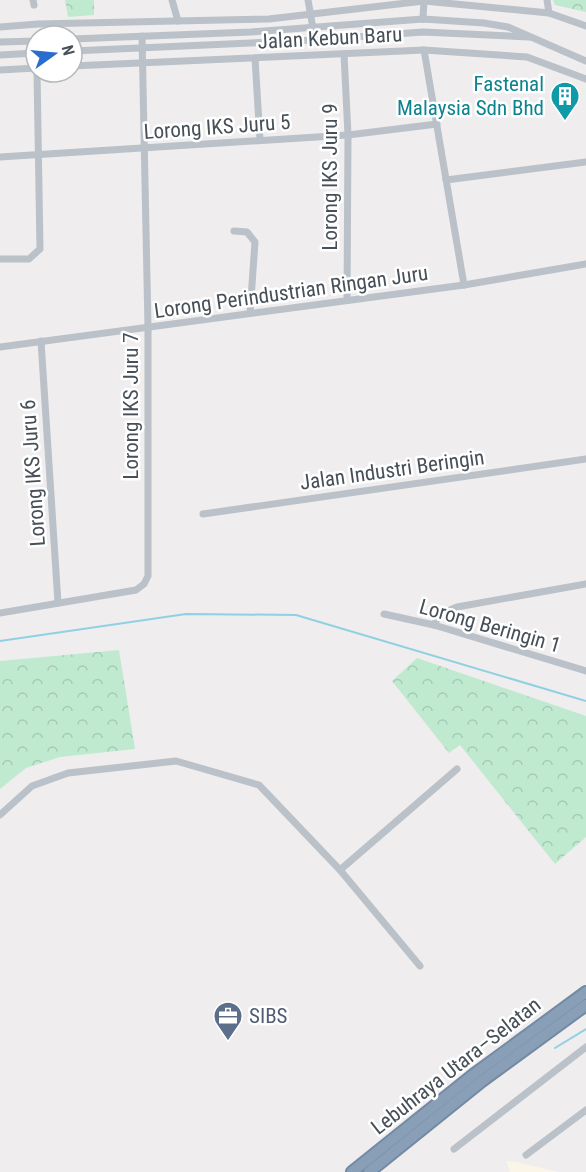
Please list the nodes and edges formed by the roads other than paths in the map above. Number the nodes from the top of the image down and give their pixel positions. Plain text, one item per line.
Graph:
1 (172, 0) edge
2 (308, 0) edge
3 (547, 0) edge
4 (424, 1) edge
5 (549, 13) junction
6 (311, 16) junction
7 (423, 19) junction
8 (177, 21) junction
9 (121, 23) junction
10 (586, 26) edge
11 (0, 27) edge
12 (313, 28) junction
13 (142, 36) junction
14 (532, 37) junction
15 (121, 38) junction
16 (84, 39) edge
17 (315, 40) junction
18 (24, 41) edge
19 (0, 42) edge
20 (143, 47) junction
21 (84, 50) edge
22 (424, 50) junction
23 (24, 54) edge
24 (344, 54) junction
25 (0, 55) edge
26 (255, 58) junction
27 (586, 61) edge
28 (143, 63) junction
29 (84, 65) edge
30 (0, 70) edge
31 (24, 70) edge
32 (586, 79) edge
33 (38, 84) edge
34 (437, 124) junction
35 (348, 135) junction
36 (260, 140) junction
37 (144, 149) junction
38 (40, 154) junction
39 (0, 157) edge
40 (586, 162) edge
41 (446, 180) junction
42 (234, 231) dead end
43 (0, 259) edge
44 (586, 264) edge
45 (464, 285) junction
46 (347, 300) junction
47 (250, 313) junction
48 (148, 328) junction
49 (41, 341) junction
50 (0, 347) edge
51 (586, 459) edge
52 (203, 514) dead end
53 (586, 584) edge
54 (58, 603) junction
55 (0, 613) edge
56 (384, 614) dead end
57 (434, 625) junction
58 (586, 671) edge
59 (457, 769) dead end
60 (0, 815) edge
61 (340, 870) junction
62 (420, 966) dead end
63 (586, 992) edge
64 (586, 1005) edge
65 (585, 1050) edge
66 (586, 1110) edge
67 (454, 1149) dead end
68 (526, 1155) dead end
69 (352, 1172) edge
70 (369, 1172) edge

1 - 8 street
2 - 6 street
3 - 5 street
4 - 5 street
4 - 6 street
4 - 7 street
5 - 10 street
6 - 8 street
6 - 12 street
7 - 12 street, Jalan Kebun Baru
7 - 14 street, Jalan Kebun Baru
8 - 9 street
9 - 11 street
9 - 15 street
12 - 13 street, Jalan Kebun Baru
12 - 17 street
13 - 15 street, Jalan Kebun Baru
13 - 20 street, Lorong IKS Juru 7
14 - 17 street, Jalan Kebun Baru
14 - 27 street, Jalan Kebun Baru
15 - 16 street, Jalan Kebun Baru
17 - 20 street, Jalan Kebun Baru
18 - 19 street
20 - 21 street, Jalan Kebun Baru
20 - 28 street, Lorong IKS Juru 7
22 - 24 street, Jalan Kebun Baru
22 - 32 street, Jalan Kebun Baru
22 - 34 street
23 - 25 street
24 - 26 street, Jalan Kebun Baru
24 - 35 street, Lorong IKS Juru 9
26 - 28 street, Jalan Kebun Baru
26 - 36 street
28 - 29 street, Jalan Kebun Baru
28 - 37 street, Lorong IKS Juru 7
30 - 31 street
33 - 38 street
34 - 35 street, Lorong IKS Juru 5
34 - 41 street
35 - 36 street, Lorong IKS Juru 5
35 - 46 street, Lorong IKS Juru 9
36 - 37 street, Lorong IKS Juru 5
37 - 38 street, Lorong IKS Juru 5
37 - 48 street, Lorong IKS Juru 7
38 - 39 street, Lorong IKS Juru 5
38 - 43 street
40 - 41 street
41 - 45 street
42 - 47 street
44 - 45 street, Lorong Perindustrian Ringan Juru
45 - 46 street, Lorong Perindustrian Ringan Juru
46 - 47 street, Lorong Perindustrian Ringan Juru
47 - 48 street, Lorong Perindustrian Ringan Juru
48 - 49 street, Lorong Perindustrian Ringan Juru
48 - 54 street, Lorong IKS Juru 7
49 - 50 street, Lorong Perindustrian Ringan Juru
49 - 54 street, Lorong IKS Juru 6
51 - 52 street, Jalan Industri Beringin
53 - 57 street
54 - 55 street
56 - 57 street, Lorong Beringin 1
57 - 58 street, Lorong Beringin 1
59 - 61 street
60 - 61 street
61 - 62 street
63 - 69 highway, Lebuhraya Utara–Selatan
64 - 70 highway, Lebuhraya Utara–Selatan
65 - 67 street
66 - 68 street

